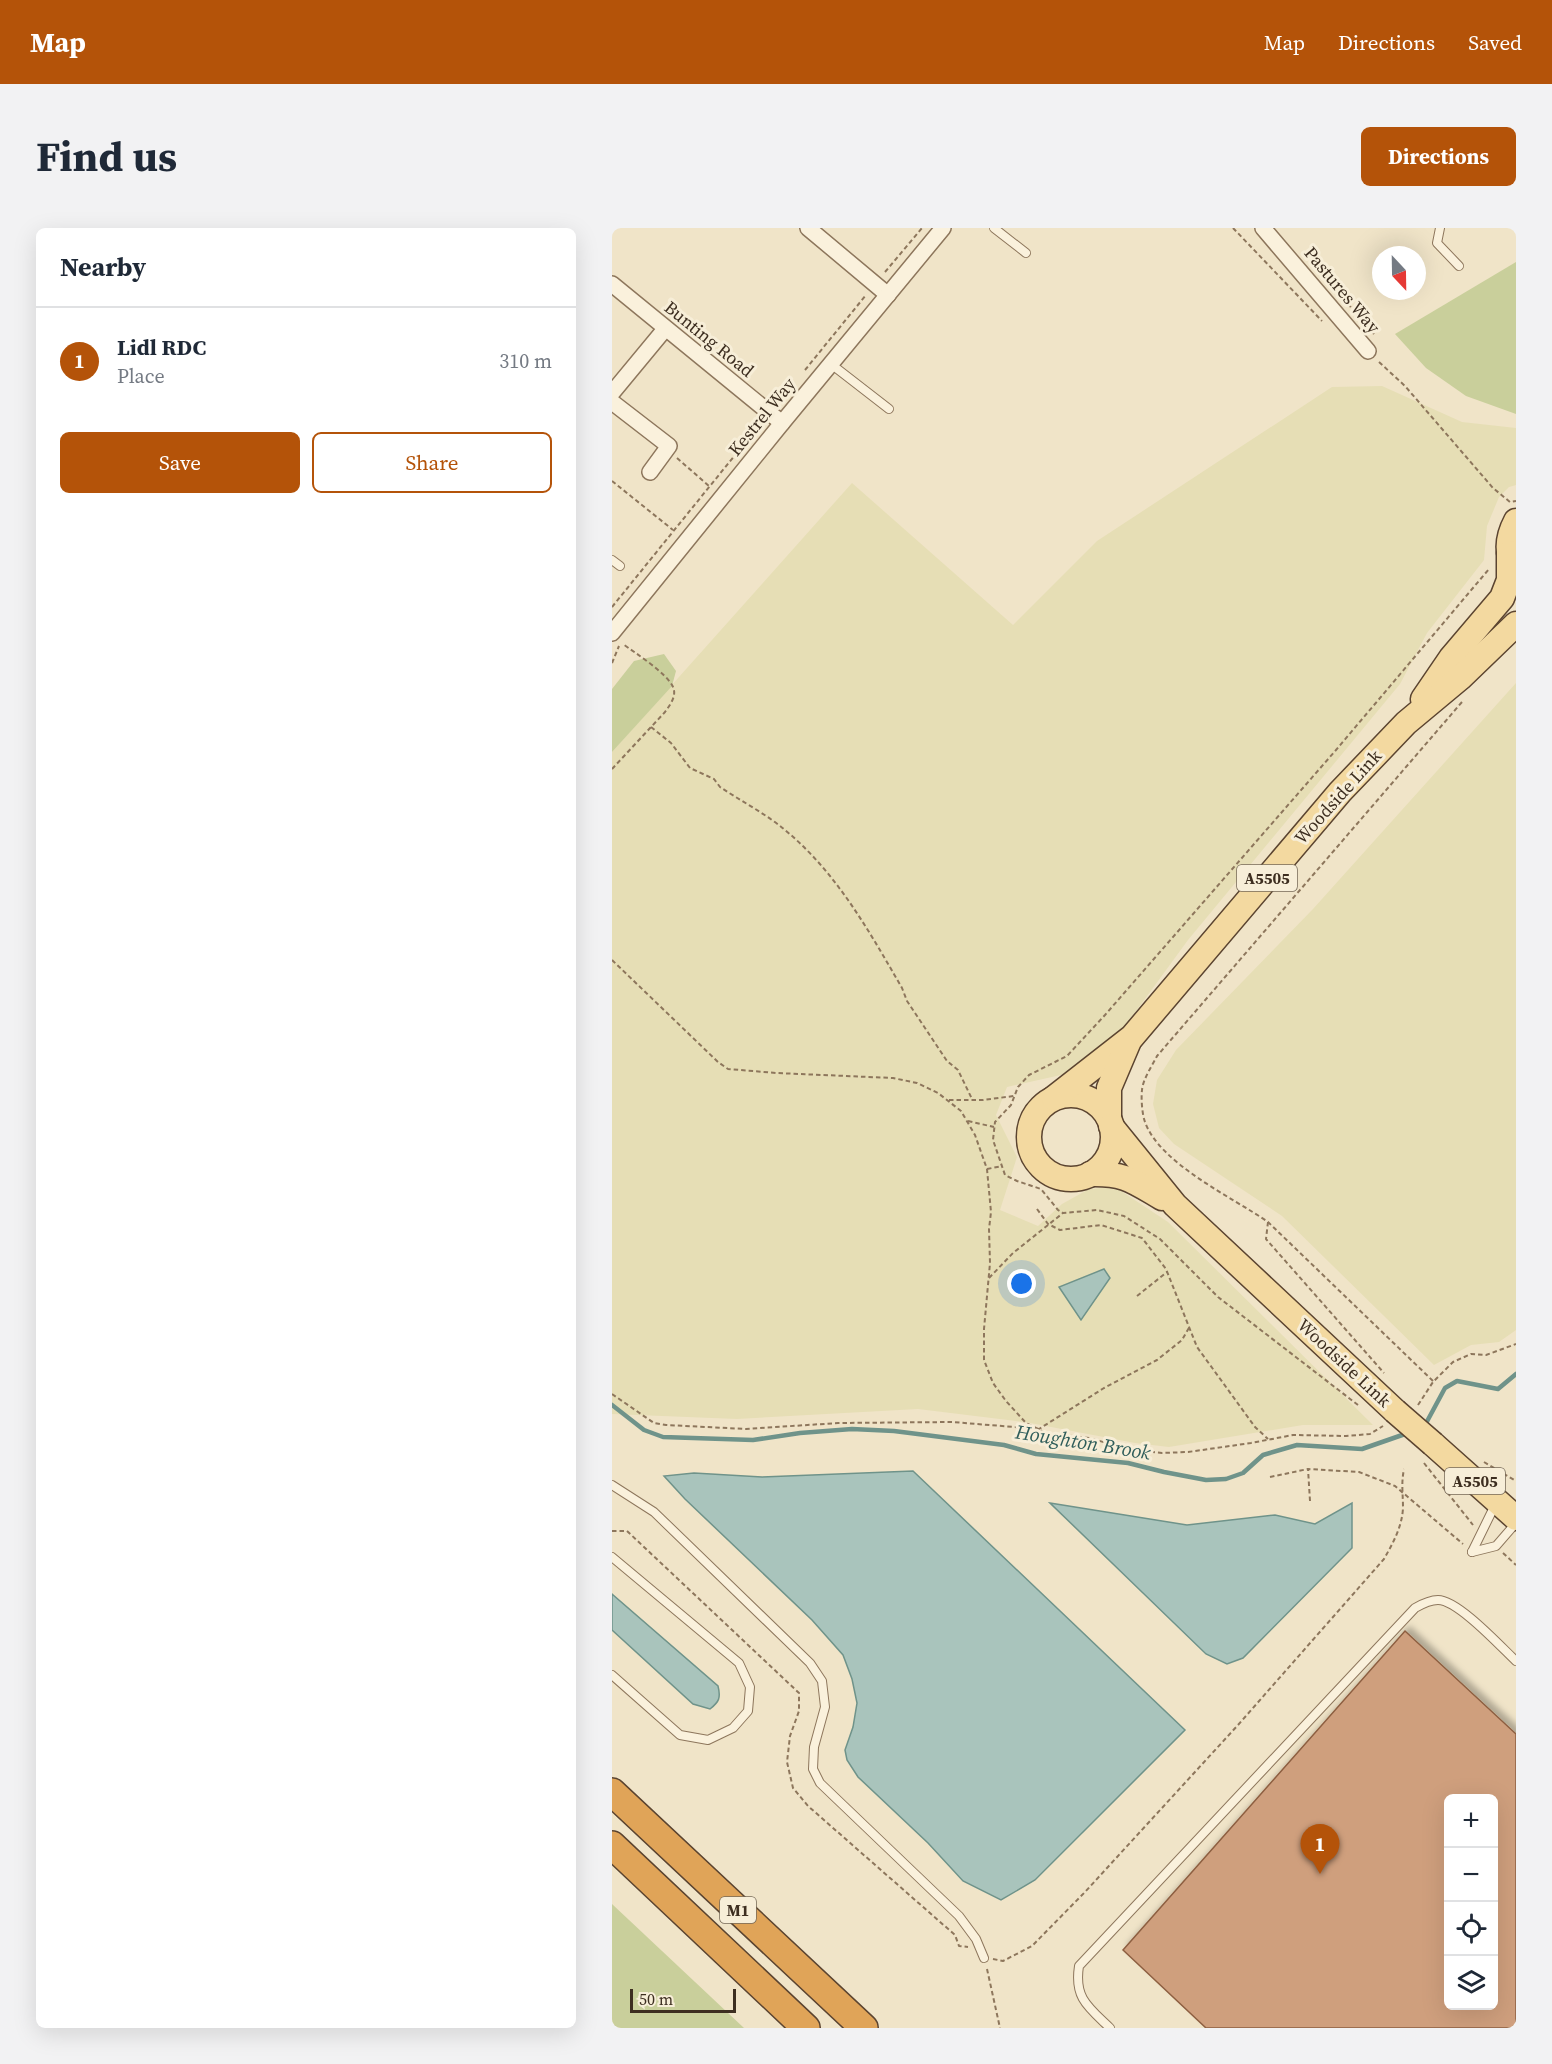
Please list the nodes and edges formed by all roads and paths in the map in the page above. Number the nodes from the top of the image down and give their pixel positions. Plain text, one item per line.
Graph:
1 (808, 228) edge
2 (943, 228) edge
3 (994, 228) edge
4 (1263, 228) edge
5 (1440, 228) edge
6 (1026, 253) dead end
7 (1459, 266) dead end
8 (612, 284) edge
9 (888, 295) junction
10 (665, 328) junction
11 (1368, 351) dead end
12 (831, 364) junction
13 (612, 393) edge
14 (612, 402) edge
15 (889, 409) dead end
16 (782, 423) junction
17 (669, 446) junction
18 (650, 472) dead end
19 (612, 481) edge
20 (709, 486) dead end
21 (1516, 521) edge
22 (674, 530) dead end
23 (612, 560) edge
24 (1506, 562) edge
25 (620, 566) dead end
26 (1516, 624) edge
27 (616, 638) edge
28 (1406, 723) junction
29 (651, 728) junction
30 (1413, 759) dead end
31 (612, 769) edge
32 (612, 960) edge
33 (1132, 1037) junction
34 (1014, 1096) junction
35 (1054, 1098) junction
36 (972, 1099) junction
37 (948, 1100) junction
38 (966, 1121) junction
39 (1110, 1122) junction
40 (994, 1126) junction
41 (1002, 1167) junction
42 (987, 1170) junction
43 (1090, 1174) junction
44 (1175, 1205) junction
45 (1037, 1209) dead end
46 (1062, 1213) junction
47 (1268, 1222) junction
48 (1048, 1224) junction
49 (1167, 1272) junction
50 (988, 1278) junction
51 (1137, 1296) dead end
52 (1190, 1326) junction
53 (1516, 1344) edge
54 (1389, 1378) dead end
55 (1433, 1382) junction
56 (612, 1394) edge
57 (1359, 1405) dead end
58 (1398, 1415) junction
59 (1039, 1429) junction
60 (1268, 1439) junction
61 (1427, 1451) junction
62 (1308, 1469) junction
63 (1404, 1469) dead end
64 (1270, 1477) dead end
65 (612, 1485) edge
66 (1402, 1491) junction
67 (1310, 1501) dead end
68 (1497, 1501) junction
69 (1516, 1518) edge
70 (1516, 1523) edge
71 (1473, 1526) dead end
72 (612, 1531) edge
73 (1472, 1552) junction
74 (1503, 1553) dead end
75 (612, 1557) edge
76 (1516, 1565) edge
77 (1516, 1661) edge
78 (612, 1675) edge
79 (612, 1792) edge
80 (612, 1845) edge
81 (980, 1948) junction
82 (984, 1958) junction
83 (806, 2028) edge
84 (864, 2028) edge
85 (1000, 2028) edge
86 (1110, 2028) edge

1 - 9 street
2 - 9 street, Kestrel Way
3 - 6 lane
4 - 11 street, Pastures Way
5 - 7 lane
8 - 10 street, Bunting Road
9 - 12 street, Kestrel Way
10 - 13 street
10 - 16 street, Bunting Road
12 - 15 lane
12 - 16 street, Kestrel Way
14 - 17 street
16 - 27 street, Kestrel Way
17 - 18 street
17 - 20 path
19 - 22 path
21 - 24 main road, Woodside Link
23 - 25 lane
24 - 28 main road, Woodside Link / A5505
24 - 34 path
26 - 28 main road, Woodside Link / A5505
27 - 29 path
28 - 33 main road, Woodside Link / A5505
29 - 31 path
29 - 36 path
30 - 47 path
32 - 37 path
33 - 35 main road, Woodside Link / A5505
33 - 39 main road, Woodside Link / A5505
34 - 36 path
34 - 40 path
35 - 39 main road, A5505
35 - 43 main road, A5505
36 - 37 path
37 - 38 path
38 - 40 path
38 - 42 path
39 - 43 main road, A5505
39 - 44 main road, Woodside Link / A5505
40 - 41 path
41 - 42 path
41 - 46 path
42 - 50 path
43 - 44 main road, Woodside Link / A5505
44 - 58 main road, Woodside Link / A5505
45 - 48 path
46 - 48 path
46 - 57 path
47 - 54 path
47 - 55 path
48 - 49 path
48 - 50 path
49 - 51 path
49 - 52 path
50 - 59 path
52 - 59 path
52 - 60 path
53 - 55 path
55 - 58 path
56 - 59 path
58 - 60 path
58 - 61 main road, Woodside Link / A5505, bridge
59 - 60 path
61 - 68 main road, Woodside Link / A5505
61 - 71 path
62 - 64 path
62 - 66 path
62 - 67 path
63 - 66 path
65 - 81 lane
66 - 73 path
66 - 82 path
68 - 69 main road, Woodside Link / A5505
68 - 73 lane
70 - 73 lane
72 - 81 path
74 - 76 path
75 - 78 lane
77 - 86 lane
79 - 84 highway, M1
80 - 83 highway, M1
81 - 82 lane
82 - 85 path

